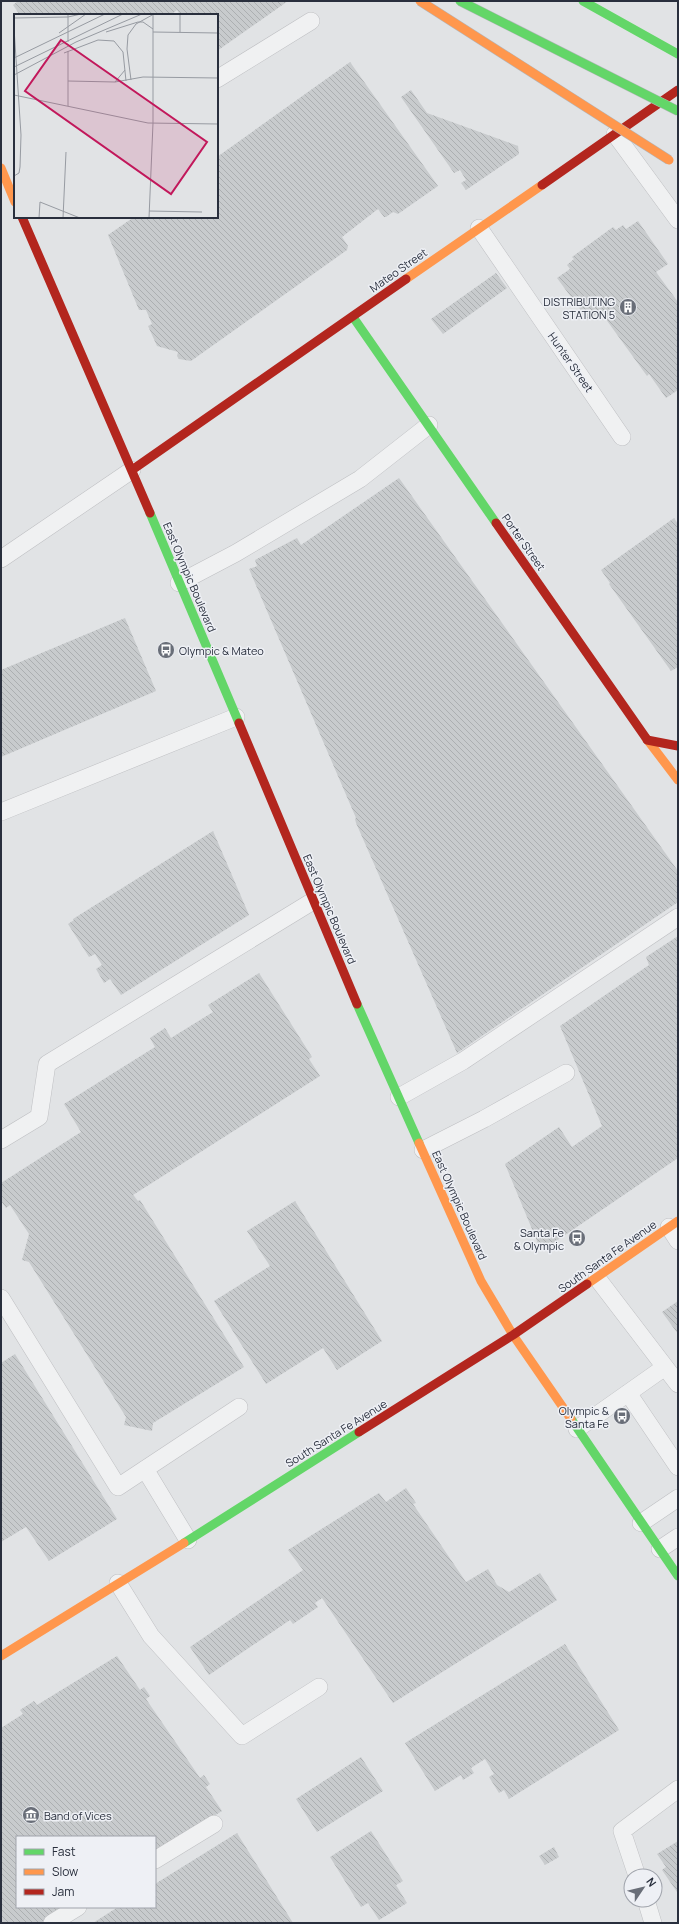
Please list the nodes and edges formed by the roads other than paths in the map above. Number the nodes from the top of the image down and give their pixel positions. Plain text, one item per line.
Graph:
1 (420, 1) edge
2 (460, 1) edge
3 (583, 1) edge
4 (311, 21) dead end
5 (678, 54) edge
6 (218, 78) edge
7 (678, 90) edge
8 (678, 111) edge
9 (615, 134) junction
10 (678, 165) edge
11 (1, 168) edge
12 (11, 201) edge
13 (22, 218) edge
14 (678, 220) edge
15 (478, 228) junction
16 (352, 317) junction
17 (428, 425) junction
18 (622, 436) dead end
19 (132, 470) junction
20 (1, 559) edge
21 (179, 583) junction
22 (236, 717) junction
23 (646, 740) junction
24 (678, 746) edge
25 (678, 780) edge
26 (1, 812) edge
27 (313, 901) junction
28 (678, 917) edge
29 (566, 1073) dead end
30 (399, 1097) junction
31 (1, 1140) edge
32 (423, 1150) junction
33 (675, 1230) edge
34 (596, 1278) junction
35 (1, 1298) edge
36 (513, 1335) junction
37 (665, 1367) junction
38 (678, 1384) edge
39 (628, 1393) junction
40 (239, 1407) dead end
41 (577, 1429) junction
42 (678, 1467) edge
43 (145, 1469) junction
44 (678, 1498) edge
45 (641, 1523) junction
46 (678, 1537) edge
47 (188, 1540) junction
48 (660, 1549) junction
49 (678, 1576) edge
50 (118, 1584) junction
51 (1, 1656) edge
52 (319, 1687) dead end
53 (678, 1789) edge
54 (214, 1824) dead end
55 (156, 1859) edge
56 (635, 1868) edge
57 (76, 1908) edge
58 (648, 1908) edge
59 (52, 1923) edge
60 (653, 1923) edge

1 - 10 main road, bridge
2 - 8 main road, bridge
3 - 5 main road
4 - 6 lane
7 - 9 main road, Mateo Street
9 - 14 lane
9 - 15 main road, Mateo Street
11 - 12 main road
13 - 19 main road, East Olympic Boulevard
15 - 16 main road, Mateo Street
15 - 18 lane, Hunter Street
16 - 17 main road, Porter Street
16 - 19 main road, Mateo Street
17 - 21 lane
17 - 23 main road, Porter Street
19 - 20 lane
19 - 21 main road, East Olympic Boulevard
21 - 22 main road, East Olympic Boulevard
22 - 26 lane
22 - 27 main road, East Olympic Boulevard
23 - 24 main road
23 - 25 main road, Porter Street
27 - 30 main road, East Olympic Boulevard
27 - 31 lane
28 - 30 lane
29 - 32 lane
30 - 32 main road, East Olympic Boulevard
32 - 36 main road, East Olympic Boulevard
33 - 34 main road, South Santa Fe Avenue
34 - 36 main road, South Santa Fe Avenue
34 - 37 lane
35 - 43 lane
36 - 41 main road, East Olympic Boulevard
36 - 47 main road, South Santa Fe Avenue
37 - 38 lane
37 - 39 lane
39 - 41 lane
39 - 42 lane
40 - 43 lane
41 - 45 main road, East Olympic Boulevard
43 - 47 lane
44 - 45 lane
45 - 48 main road, East Olympic Boulevard
46 - 48 lane
47 - 50 main road, South Santa Fe Avenue
48 - 49 main road, East Olympic Boulevard
50 - 51 main road, South Santa Fe Avenue
50 - 52 lane
53 - 56 lane
54 - 55 lane
57 - 59 lane
58 - 60 lane

